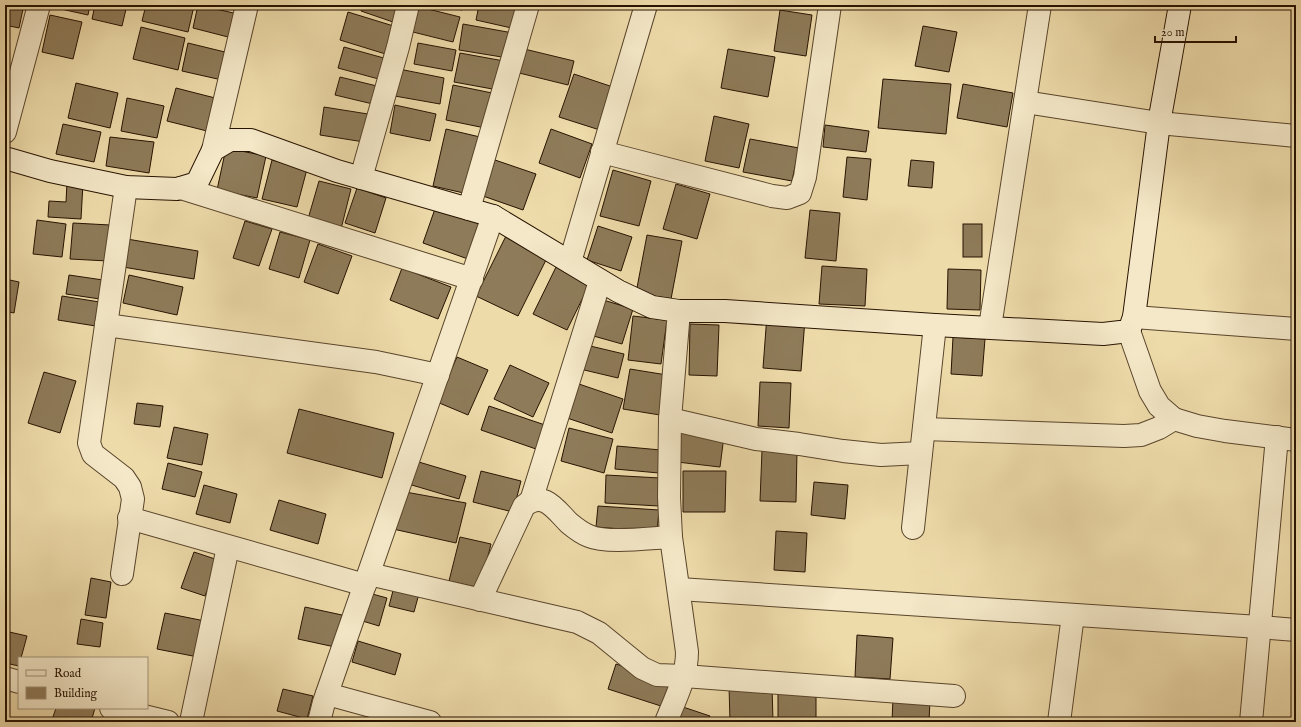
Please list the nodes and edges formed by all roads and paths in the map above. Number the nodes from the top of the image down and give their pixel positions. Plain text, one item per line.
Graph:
1 (40, 5) edge
2 (247, 5) edge
3 (408, 5) edge
4 (528, 5) edge
5 (646, 5) edge
6 (830, 5) edge
7 (1040, 5) edge
8 (1180, 5) edge
9 (1025, 102) junction
10 (1159, 123) junction
11 (5, 132) edge
12 (1296, 136) edge
13 (213, 150) junction
14 (602, 152) junction
15 (5, 158) edge
16 (361, 178) junction
17 (126, 187) junction
18 (181, 188) junction
19 (469, 209) junction
20 (493, 216) junction
21 (570, 262) junction
22 (472, 279) junction
23 (600, 281) junction
24 (679, 311) junction
25 (1131, 324) junction
26 (106, 325) junction
27 (935, 325) junction
28 (990, 327) junction
29 (1296, 329) edge
30 (438, 375) junction
31 (670, 419) junction
32 (1174, 419) junction
33 (924, 429) junction
34 (1286, 439) edge
35 (921, 453) junction
36 (531, 501) junction
37 (129, 518) junction
38 (914, 528) dead end
39 (671, 538) junction
40 (228, 546) junction
41 (122, 574) dead end
42 (367, 579) junction
43 (679, 589) junction
44 (480, 600) junction
45 (1073, 614) junction
46 (1259, 627) junction
47 (1296, 630) edge
48 (684, 676) junction
49 (5, 678) edge
50 (18, 682) edge
51 (327, 694) junction
52 (954, 696) dead end
53 (114, 709) edge
54 (141, 719) edge
55 (168, 722) edge
56 (191, 722) edge
57 (319, 722) edge
58 (430, 722) edge
59 (666, 722) edge
60 (1059, 722) edge
61 (1251, 722) edge

1 - 11 street
2 - 13 street
3 - 16 street
4 - 19 street
5 - 14 street
6 - 14 street
7 - 9 street
8 - 10 street
9 - 10 street
9 - 28 street
10 - 12 street
10 - 25 street
13 - 16 street
13 - 18 street
14 - 21 street
15 - 17 street
16 - 19 street
17 - 18 street
17 - 26 street
18 - 22 street
19 - 20 street
20 - 21 street
20 - 22 street
21 - 23 street
22 - 30 street
23 - 24 street
23 - 36 street
24 - 27 street
24 - 31 street
25 - 28 street
25 - 29 street
25 - 32 street
26 - 30 street
26 - 37 street
27 - 28 street
27 - 33 street
30 - 42 street
31 - 35 street
31 - 39 street
32 - 33 street
32 - 34 street
33 - 35 street
34 - 46 street
35 - 38 street
36 - 39 street
36 - 44 street
37 - 40 street
37 - 41 street
39 - 43 street
40 - 42 street
40 - 56 street
42 - 44 street
42 - 51 street
43 - 45 street
43 - 48 street
44 - 48 street
45 - 46 street
45 - 60 street
46 - 47 street
46 - 61 street
48 - 52 street
48 - 59 street
49 - 50 street
51 - 57 street
51 - 58 street
53 - 54 street
54 - 55 street

